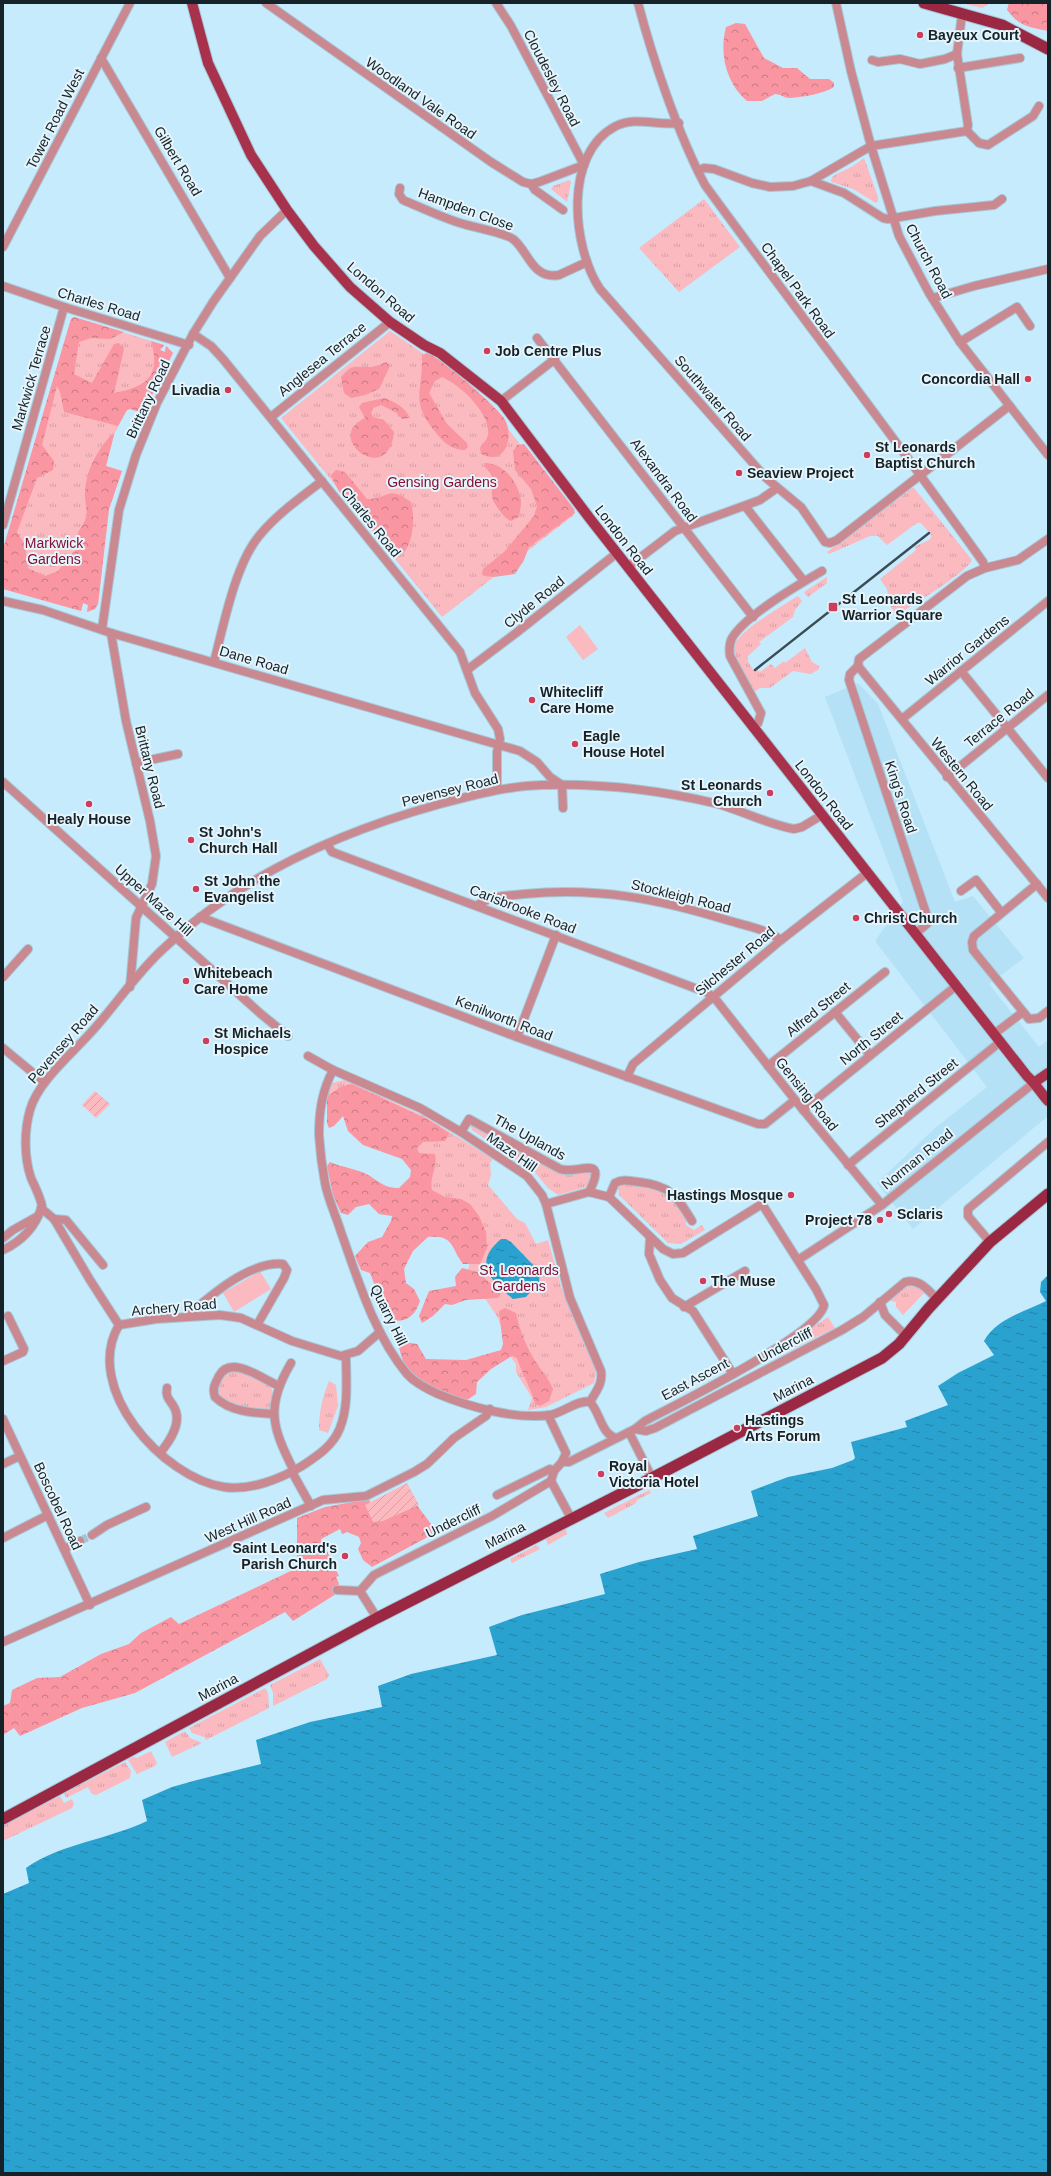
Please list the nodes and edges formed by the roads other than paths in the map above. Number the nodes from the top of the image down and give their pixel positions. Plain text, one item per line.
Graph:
1 (130, 3) edge
2 (192, 3) edge
3 (266, 3) edge
4 (496, 3) edge
5 (638, 3) edge
6 (836, 3) edge
7 (924, 3) edge
8 (962, 14) junction
9 (1048, 49) edge
10 (957, 54) junction
11 (101, 58) junction
12 (1020, 58) dead end
13 (872, 60) dead end
14 (958, 68) junction
15 (1039, 106) dead end
16 (679, 123) junction
17 (967, 130) junction
18 (871, 146) junction
19 (584, 165) junction
20 (698, 171) junction
21 (811, 181) junction
22 (531, 184) junction
23 (400, 188) dead end
24 (1002, 199) dead end
25 (287, 210) junction
26 (563, 210) dead end
27 (893, 219) junction
28 (3, 247) edge
29 (587, 262) junction
30 (1048, 269) edge
31 (230, 278) junction
32 (3, 286) edge
33 (933, 298) junction
34 (64, 307) junction
35 (390, 322) junction
36 (1030, 326) dead end
37 (193, 334) junction
38 (537, 338) dead end
39 (960, 342) junction
40 (189, 345) junction
41 (555, 359) junction
42 (501, 401) junction
43 (1009, 406) junction
44 (271, 416) junction
45 (1048, 455) edge
46 (920, 474) junction
47 (322, 481) junction
48 (777, 488) junction
49 (745, 506) junction
50 (3, 525) edge
51 (683, 527) junction
52 (1048, 539) edge
53 (616, 552) junction
54 (628, 567) junction
55 (985, 568) junction
56 (822, 571) dead end
57 (804, 581) junction
58 (3, 601) edge
59 (1048, 601) edge
60 (753, 617) junction
61 (102, 629) junction
62 (111, 633) junction
63 (214, 662) junction
64 (858, 666) junction
65 (467, 670) junction
66 (961, 671) junction
67 (1048, 695) edge
68 (902, 719) junction
69 (753, 728) junction
70 (1007, 728) junction
71 (498, 744) junction
72 (178, 754) dead end
73 (136, 763) junction
74 (947, 776) junction
75 (1048, 778) edge
76 (3, 782) edge
77 (562, 785) junction
78 (497, 790) junction
79 (563, 808) dead end
80 (822, 815) junction
81 (326, 844) junction
82 (867, 873) junction
83 (1037, 884) junction
84 (961, 891) dead end
85 (1048, 898) edge
86 (142, 906) junction
87 (478, 906) junction
88 (1002, 912) junction
89 (200, 916) junction
90 (915, 934) junction
91 (556, 935) junction
92 (177, 937) junction
93 (781, 940) junction
94 (28, 949) dead end
95 (885, 972) dead end
96 (3, 977) edge
97 (956, 986) junction
98 (130, 987) junction
99 (713, 997) junction
100 (1048, 1011) edge
101 (835, 1012) junction
102 (1023, 1012) junction
103 (288, 1036) dead end
104 (517, 1037) junction
105 (997, 1038) junction
106 (3, 1048) edge
107 (308, 1056) dead end
108 (870, 1056) junction
109 (768, 1066) junction
110 (333, 1070) junction
111 (1048, 1073) edge
112 (627, 1077) junction
113 (44, 1082) junction
114 (1035, 1082) junction
115 (795, 1100) junction
116 (1048, 1101) edge
117 (803, 1110) junction
118 (461, 1132) junction
119 (1048, 1142) edge
120 (848, 1165) junction
121 (589, 1192) junction
122 (1048, 1194) edge
123 (609, 1197) junction
124 (546, 1204) junction
125 (882, 1205) junction
126 (41, 1208) junction
127 (38, 1216) junction
128 (54, 1219) junction
129 (692, 1220) dead end
130 (3, 1238) edge
131 (650, 1238) junction
132 (990, 1242) junction
133 (3, 1250) edge
134 (798, 1260) junction
135 (102, 1265) dead end
136 (745, 1271) dead end
137 (937, 1299) junction
138 (880, 1302) junction
139 (684, 1306) junction
140 (8, 1316) dead end
141 (187, 1316) junction
142 (119, 1325) junction
143 (257, 1325) junction
144 (380, 1332) junction
145 (906, 1336) junction
146 (346, 1356) junction
147 (3, 1361) edge
148 (291, 1363) dead end
149 (733, 1374) junction
150 (279, 1386) junction
151 (167, 1388) dead end
152 (590, 1402) junction
153 (490, 1409) junction
154 (274, 1414) junction
155 (548, 1415) junction
156 (3, 1419) edge
157 (632, 1430) junction
158 (616, 1438) junction
159 (160, 1453) junction
160 (20, 1456) junction
161 (562, 1462) junction
162 (3, 1464) edge
163 (293, 1471) junction
164 (554, 1471) junction
165 (652, 1478) junction
166 (551, 1481) junction
167 (497, 1494) dead end
168 (311, 1506) junction
169 (146, 1507) dead end
170 (48, 1516) junction
171 (571, 1518) junction
172 (92, 1535) tunnel mouth
173 (3, 1538) edge
174 (80, 1541) tunnel mouth
175 (64, 1549) junction
176 (337, 1590) dead end
177 (360, 1591) junction
178 (90, 1604) junction
179 (377, 1618) junction
180 (3, 1642) edge
181 (3, 1819) edge

1 - 11 street, Tower Road West
2 - 25 main road, London Road
3 - 22 street, Woodland Vale Road
4 - 19 street, Cloudesley Road
5 - 16 street, Chapel Park Road
6 - 18 street, Church Road
7 - 8 highway
8 - 9 highway
8 - 10 street
10 - 13 street
10 - 14 street
11 - 28 street, Tower Road West
11 - 31 street, Gilbert Road
12 - 14 street
14 - 17 street
15 - 17 street
16 - 19 street, Southwater Road
16 - 20 street, Chapel Park Road
17 - 18 street
18 - 21 street
18 - 27 street, Church Road
19 - 22 street
19 - 29 street, Southwater Road
20 - 21 street
20 - 46 street, Chapel Park Road
21 - 27 street
22 - 26 street, Woodland Vale Road
23 - 29 street, Hampden Close
24 - 27 street
25 - 31 street, Brittany Road
25 - 35 main road, London Road
27 - 33 street, Church Road
29 - 48 street, Southwater Road
30 - 33 street
31 - 37 street, Brittany Road
32 - 34 street, Charles Road
33 - 39 street, Church Road
34 - 40 street, Charles Road
34 - 50 street, Markwick Terrace
35 - 42 main road, London Road
35 - 44 street, Anglesea Terrace
36 - 39 street
37 - 40 street, Brittany Road
37 - 44 street, Charles Road
38 - 41 street, Alexandra Road
39 - 43 street, Church Road
40 - 61 street, Brittany Road
41 - 42 street
41 - 51 street, Alexandra Road
42 - 53 main road, London Road
43 - 45 street, Church Road
43 - 46 street
44 - 47 street, Charles Road
46 - 48 street, Southwater Road
46 - 55 street, Chapel Park Road
47 - 63 street
47 - 65 street, Charles Road
48 - 49 street
49 - 51 street
49 - 57 street
51 - 54 street
51 - 60 street, Alexandra Road
52 - 55 street
53 - 54 main road, London Road
53 - 65 street, Clyde Road
54 - 69 main road, London Road
55 - 64 street
56 - 57 street
57 - 60 street
58 - 61 street, Dane Road
59 - 66 street, Warrior Gardens
60 - 69 street
61 - 62 street, Dane Road
62 - 63 street, Dane Road
62 - 73 street, Brittany Road
63 - 71 street, Dane Road
64 - 68 street, Western Road
64 - 90 street, King's Road
65 - 71 street, Charles Road
66 - 68 street, Warrior Gardens
66 - 70 street
67 - 70 street, Terrace Road
68 - 74 street, Western Road
69 - 80 main road, London Road
70 - 74 street, Terrace Road
70 - 75 street
71 - 77 street
71 - 78 street, Charles Road
72 - 73 street
73 - 86 street, Brittany Road
74 - 83 street, Western Road
76 - 86 street, Upper Maze Hill
77 - 78 street, Pevensey Road
77 - 79 street
77 - 80 street, Pevensey Road
78 - 81 street, Pevensey Road
80 - 82 main road, London Road
81 - 87 street, Carisbrooke Road
81 - 89 street, Pevensey Road
82 - 90 main road, London Road
82 - 93 street, Silchester Road
83 - 85 street, Western Road
83 - 88 street
84 - 88 street
86 - 92 street, Upper Maze Hill
86 - 98 street
87 - 91 street, Carisbrooke Road
87 - 93 street, Stockleigh Road
88 - 102 street
89 - 92 street, Pevensey Road
89 - 104 street, Kenilworth Road
90 - 97 main road, London Road
91 - 99 street, Carisbrooke Road
91 - 104 street
92 - 98 street, Pevensey Road
92 - 103 street, Upper Maze Hill
93 - 99 street, Silchester Road
94 - 96 street
95 - 101 street, Alfred Street
97 - 105 main road, London Road
97 - 108 street, North Street
98 - 113 street, Pevensey Road
99 - 109 street, Gensing Road
99 - 112 street, Silchester Road
100 - 102 street
101 - 108 street
101 - 109 street, Alfred Street
102 - 105 street, Shepherd Street
104 - 112 street, Kenilworth Road
105 - 114 main road, London Road
105 - 120 street, Shepherd Street
106 - 113 street
107 - 110 street, Maze Hill
108 - 117 street, North Street
109 - 115 street, Gensing Road
110 - 118 street, Maze Hill
110 - 144 street, Quarry Hill
111 - 114 main road, Norman Road
112 - 115 street, Kenilworth Road
113 - 126 street, Pevensey Road
114 - 116 main road, London Road
114 - 125 street, Norman Road
115 - 117 street, Gensing Road
117 - 120 street, Gensing Road
118 - 121 street, The Uplands
118 - 124 street, Maze Hill
119 - 132 street
120 - 125 street, Gensing Road
121 - 123 street
121 - 124 street
122 - 132 highway, Marina
123 - 129 street
123 - 131 street
124 - 152 street, Maze Hill
125 - 134 street, Norman Road
126 - 127 street
126 - 128 street
127 - 130 street
127 - 133 street
128 - 135 street
128 - 142 street
131 - 134 street
131 - 139 street
132 - 137 highway, Marina
134 - 149 street, East Ascent
136 - 139 street
137 - 138 street, Undercliff
137 - 145 highway, Marina
138 - 145 street
138 - 157 street, Undercliff
139 - 149 street
140 - 147 street
141 - 142 street, Archery Road
141 - 143 street, Archery Road
141 - 143 street
142 - 159 street, Archery Road
143 - 146 street, Archery Road
144 - 146 street
144 - 153 street, Quarry Hill
145 - 165 highway, Marina
146 - 163 street, Archery Road
148 - 150 street
149 - 157 street, East Ascent
150 - 154 street
150 - 154 street
151 - 159 street
152 - 155 street, Quarry Hill
152 - 158 street
153 - 155 street, Quarry Hill
153 - 168 street, West Hill Road
154 - 163 street
155 - 161 street
156 - 160 street, Boscobel Road
157 - 158 street, East Ascent
157 - 165 street
158 - 161 street, East Ascent
159 - 163 street, Archery Road
160 - 162 street
160 - 170 street, Boscobel Road
161 - 164 street
163 - 168 street
164 - 166 street
164 - 167 street
165 - 171 highway, Marina
166 - 171 street
166 - 177 street, Undercliff
168 - 178 street, West Hill Road
169 - 172 street
170 - 173 street
170 - 175 street, Boscobel Road
171 - 179 highway, Marina
174 - 175 street
175 - 178 street, Boscobel Road
176 - 177 street
177 - 179 street
178 - 180 street, West Hill Road
179 - 181 highway, Marina

